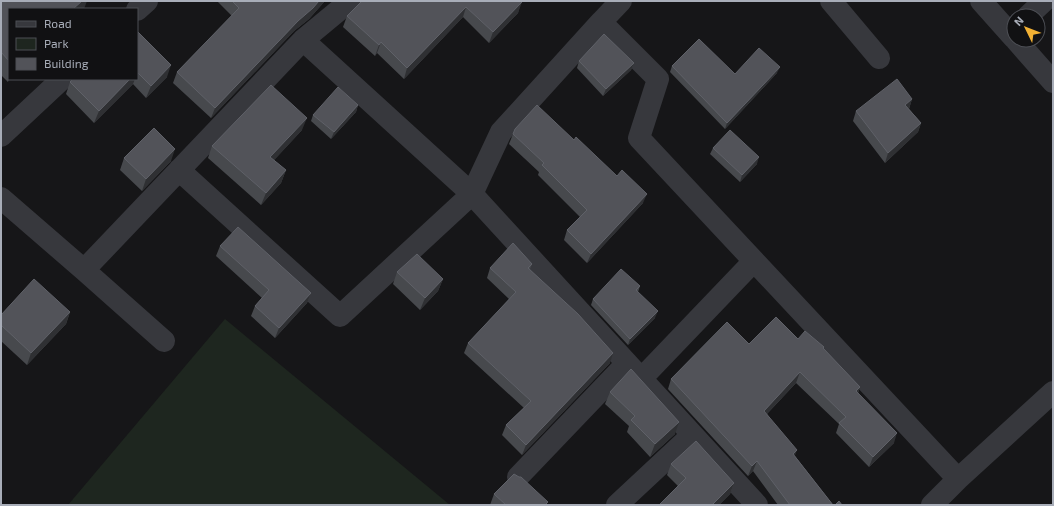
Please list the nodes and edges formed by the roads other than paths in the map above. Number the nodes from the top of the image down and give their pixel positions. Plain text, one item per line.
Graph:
1 (147, 1) edge
2 (350, 1) edge
3 (621, 1) edge
4 (831, 1) edge
5 (981, 1) edge
6 (1044, 1) edge
7 (1037, 8) edge
8 (138, 9) edge
9 (601, 22) junction
10 (1006, 27) edge
11 (303, 40) junction
12 (1025, 48) edge
13 (879, 58) dead end
14 (61, 80) edge
15 (1053, 82) edge
16 (1, 136) edge
17 (179, 170) junction
18 (472, 194) junction
19 (1, 198) edge
20 (754, 261) junction
21 (84, 270) junction
22 (164, 341) dead end
23 (627, 363) junction
24 (641, 380) junction
25 (1053, 392) edge
26 (692, 434) junction
27 (518, 477) edge
28 (958, 479) junction
29 (748, 502) edge
30 (617, 505) edge
31 (932, 505) edge

1 - 8 street
2 - 11 street
3 - 9 street
4 - 13 street
5 - 10 street
6 - 7 street
9 - 18 street
9 - 20 street
11 - 17 street
11 - 18 street
12 - 15 street
14 - 16 street
17 - 18 street
17 - 21 street
18 - 23 street
19 - 21 street
20 - 24 street
20 - 28 street
21 - 22 street
23 - 24 street
23 - 27 street
24 - 26 street
25 - 28 street
26 - 29 street
26 - 30 street
28 - 31 street

